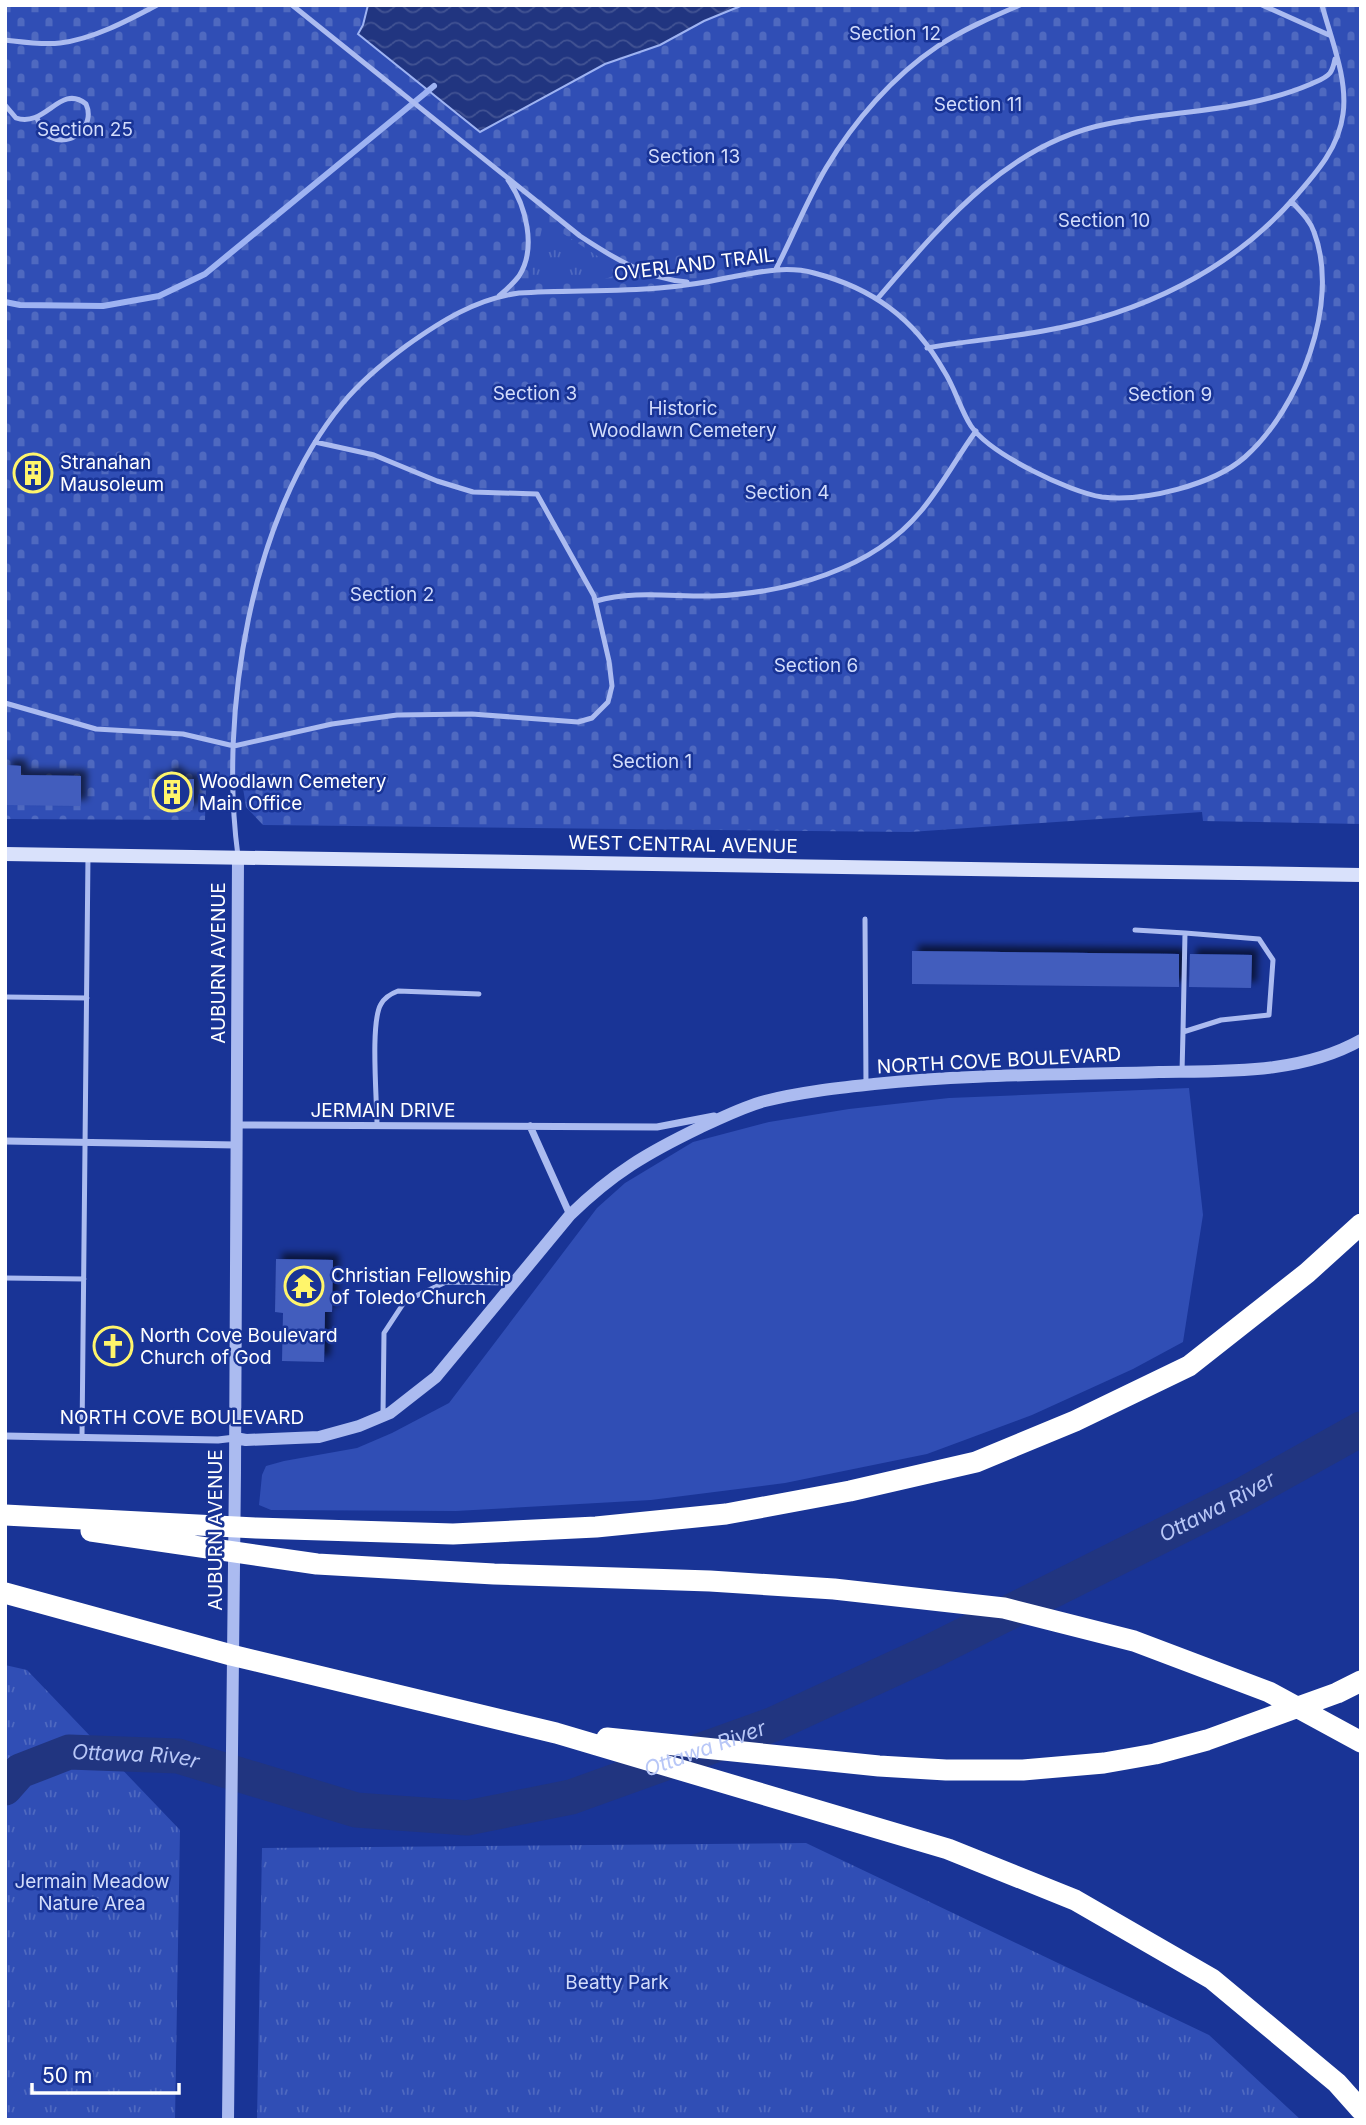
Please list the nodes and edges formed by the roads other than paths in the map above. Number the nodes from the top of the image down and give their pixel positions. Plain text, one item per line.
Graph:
1 (157, 5) edge
2 (292, 5) edge
3 (1020, 5) edge
4 (1262, 5) edge
5 (1322, 5) edge
6 (1330, 36) junction
7 (5, 40) edge
8 (1335, 57) junction
9 (5, 105) edge
10 (37, 118) junction
11 (504, 175) junction
12 (1291, 201) junction
13 (776, 269) junction
14 (704, 282) junction
15 (499, 296) junction
16 (878, 298) junction
17 (927, 348) junction
18 (976, 431) junction
19 (315, 442) junction
20 (596, 601) junction
21 (5, 703) edge
22 (234, 746) junction
23 (5, 854) edge
24 (88, 855) junction
25 (238, 857) junction
26 (1361, 875) edge
27 (865, 919) dead end
28 (1135, 930) dead end
29 (1185, 933) junction
30 (479, 994) dead end
31 (5, 997) edge
32 (87, 998) junction
33 (1183, 1032) junction
34 (1361, 1040) edge
35 (1182, 1072) junction
36 (866, 1085) junction
37 (732, 1112) junction
38 (236, 1125) junction
39 (377, 1125) junction
40 (530, 1126) junction
41 (5, 1141) edge
42 (86, 1142) junction
43 (236, 1145) junction
44 (570, 1215) junction
45 (1361, 1224) edge
46 (5, 1279) edge
47 (84, 1279) junction
48 (515, 1283) junction
49 (383, 1416) junction
50 (5, 1436) edge
51 (82, 1437) junction
52 (234, 1438) junction
53 (5, 1516) edge
54 (5, 1593) edge
55 (1361, 1681) edge
56 (556, 1733) junction
57 (1361, 1742) edge
58 (1361, 2110) edge
59 (228, 2120) edge

1 - 7 lane
2 - 11 lane
3 - 13 lane
4 - 6 lane
5 - 6 lane
6 - 8 lane
8 - 12 lane
8 - 16 lane
9 - 10 lane
10 - 10 lane
11 - 14 lane
11 - 15 lane
12 - 17 lane
12 - 18 lane
13 - 14 lane, OVERLAND TRAIL
13 - 16 lane, OVERLAND TRAIL
14 - 15 lane, OVERLAND TRAIL
15 - 19 lane, OVERLAND TRAIL
16 - 17 lane, OVERLAND TRAIL
17 - 18 lane, OVERLAND TRAIL
18 - 20 lane
19 - 20 lane
19 - 22 lane, OVERLAND TRAIL
20 - 22 lane
21 - 22 lane
22 - 25 lane, OVERLAND TRAIL
23 - 24 main road, WEST CENTRAL AVENUE
24 - 25 main road, WEST CENTRAL AVENUE
24 - 32 lane
25 - 26 main road, WEST CENTRAL AVENUE
25 - 38 street, AUBURN AVENUE
27 - 36 lane
28 - 29 lane
29 - 33 lane
29 - 33 lane
30 - 39 lane
31 - 32 lane
32 - 42 lane
33 - 35 lane
34 - 35 street, NORTH COVE BOULEVARD
35 - 36 street, NORTH COVE BOULEVARD
36 - 37 street, NORTH COVE BOULEVARD
37 - 40 street, JERMAIN DRIVE
37 - 44 street, NORTH COVE BOULEVARD
38 - 39 street, JERMAIN DRIVE
38 - 43 street, AUBURN AVENUE
39 - 40 street, JERMAIN DRIVE
40 - 44 street
41 - 42 street
42 - 43 street
42 - 47 lane
43 - 52 street, AUBURN AVENUE
44 - 48 street, NORTH COVE BOULEVARD
45 - 53 highway
46 - 47 lane
47 - 51 lane
48 - 49 street, NORTH COVE BOULEVARD
48 - 49 lane
49 - 52 street, NORTH COVE BOULEVARD
50 - 51 street, NORTH COVE BOULEVARD
51 - 52 street, NORTH COVE BOULEVARD
52 - 59 street, AUBURN AVENUE
53 - 57 highway
54 - 56 highway
55 - 56 highway
56 - 58 highway

